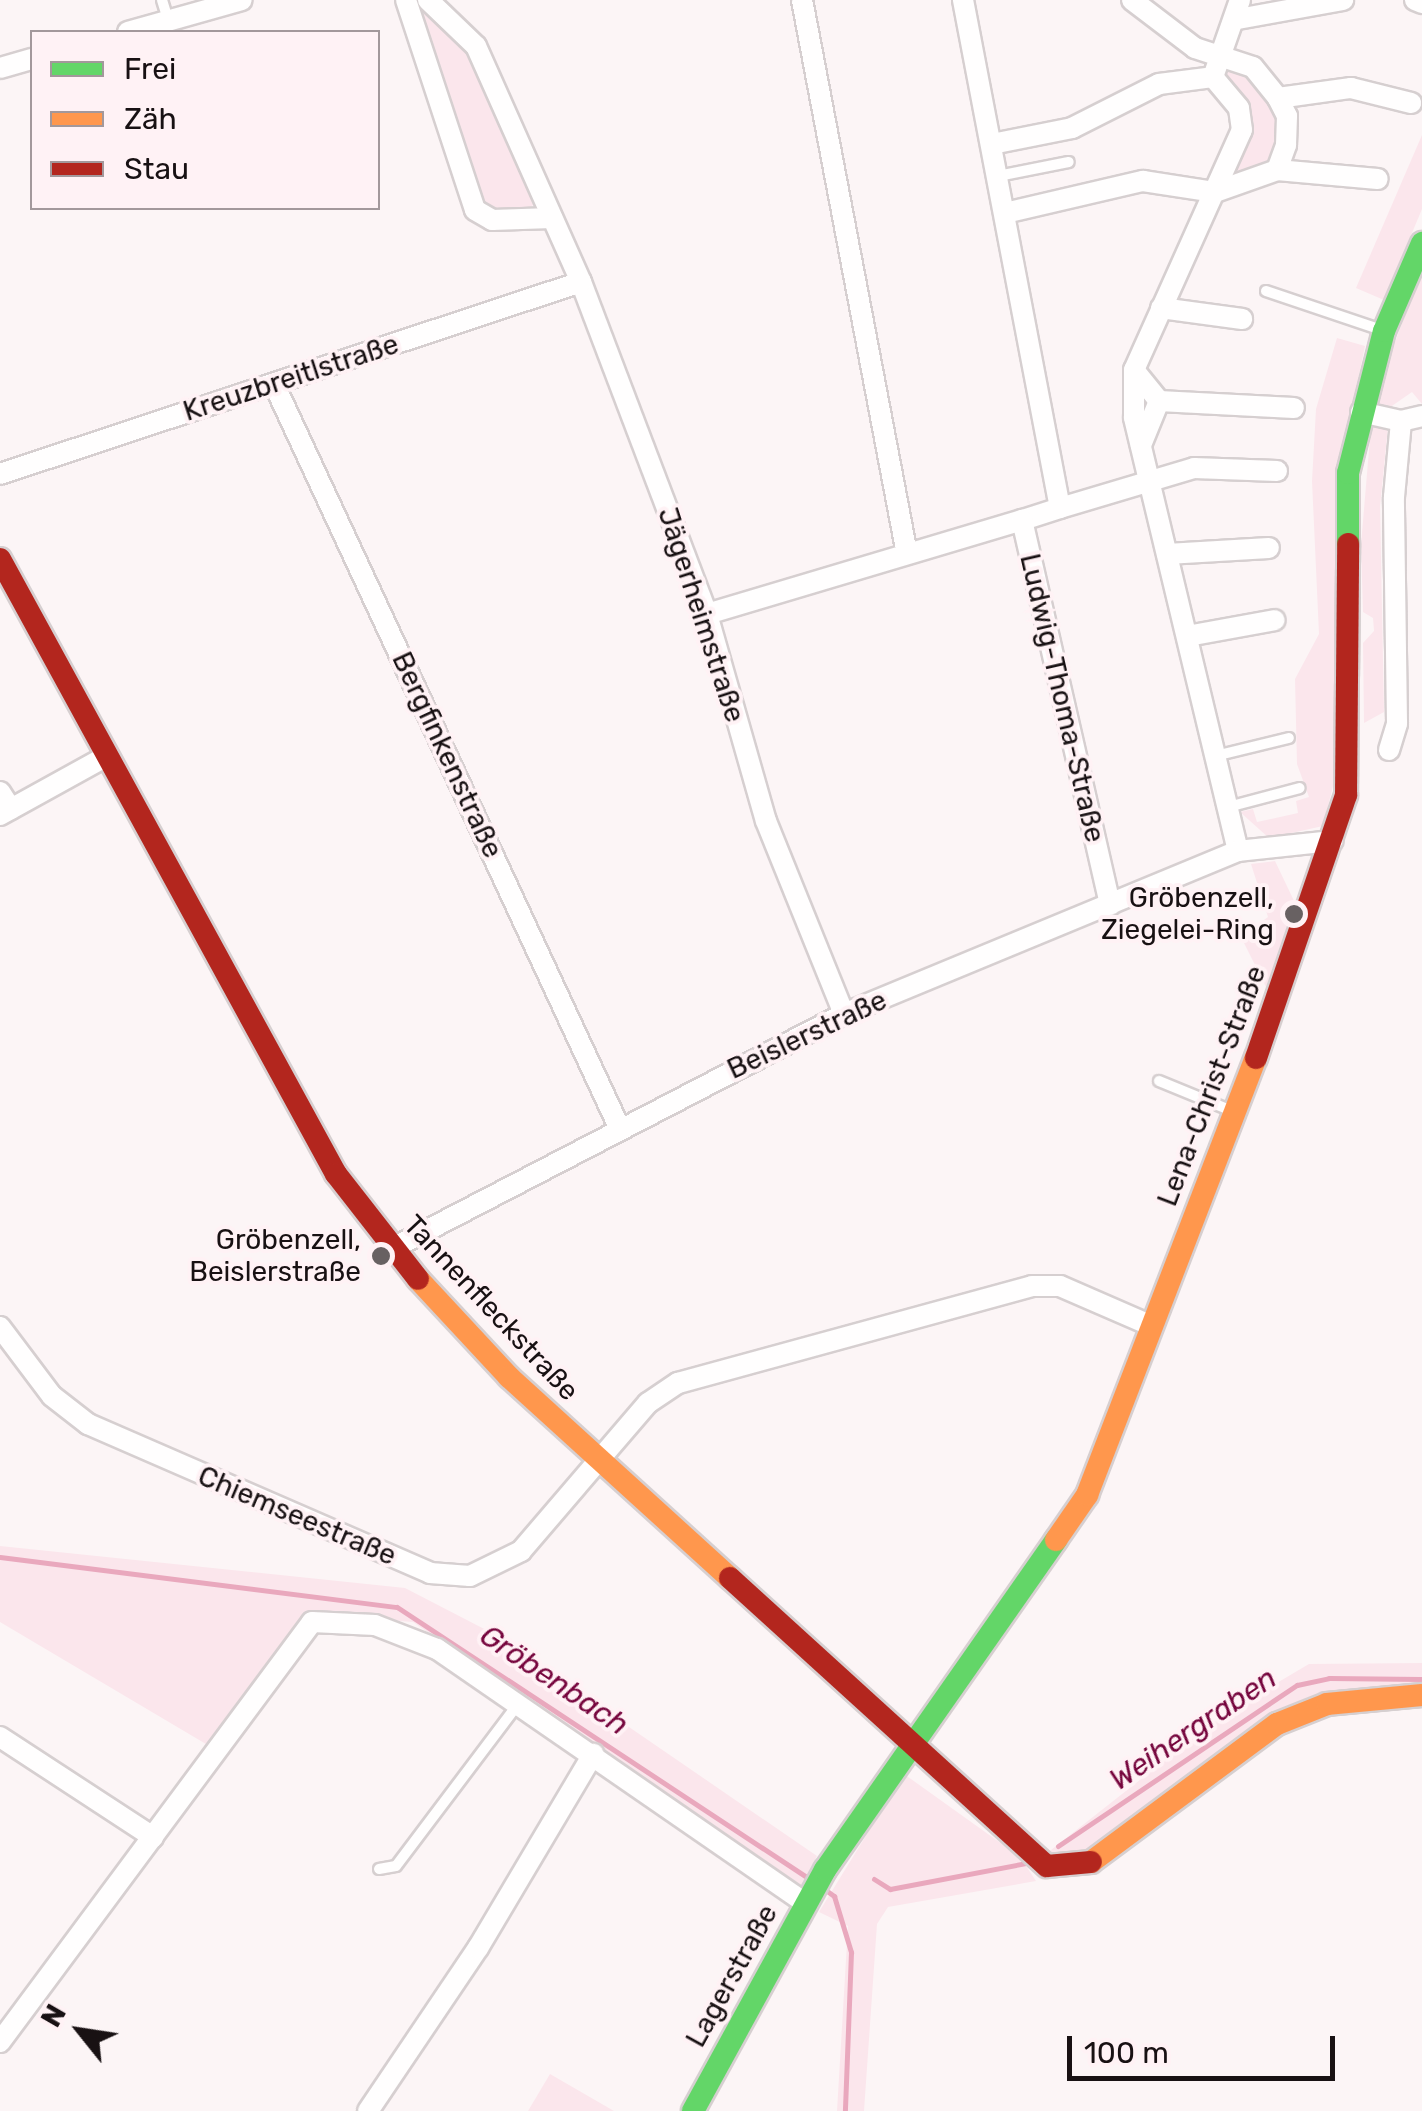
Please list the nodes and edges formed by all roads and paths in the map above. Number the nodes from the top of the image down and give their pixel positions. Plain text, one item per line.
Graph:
1 (162, 0) edge
2 (242, 0) edge
3 (406, 0) edge
4 (428, 0) edge
5 (802, 0) edge
6 (963, 0) edge
7 (1132, 0) edge
8 (1344, 0) edge
9 (1415, 0) edge
10 (1422, 3) edge
11 (203, 5) edge
12 (1239, 10) edge
13 (168, 21) junction
14 (135, 30) edge
15 (1222, 55) junction
16 (30, 60) edge
17 (0, 68) edge
18 (1214, 77) junction
19 (1278, 98) junction
20 (1411, 102) dead end
21 (992, 144) junction
22 (1069, 162) dead end
23 (1276, 170) junction
24 (998, 176) junction
25 (1378, 179) dead end
26 (1215, 192) junction
27 (1005, 213) junction
28 (552, 218) junction
29 (1422, 243) edge
30 (581, 282) junction
31 (1266, 291) dead end
32 (1161, 308) junction
33 (1242, 319) dead end
34 (1384, 330) junction
35 (1134, 370) junction
36 (274, 384) junction
37 (1159, 401) junction
38 (1294, 408) dead end
39 (1361, 412) junction
40 (1412, 418) edge
41 (1141, 445) junction
42 (1277, 471) dead end
43 (0, 474) edge
44 (1149, 476) junction
45 (1060, 508) junction
46 (1022, 520) junction
47 (1270, 548) dead end
48 (906, 549) junction
49 (1166, 554) junction
50 (0, 559) edge
51 (707, 614) junction
52 (1275, 620) dead end
53 (1187, 636) junction
54 (1289, 738) dead end
55 (1389, 750) dead end
56 (107, 756) junction
57 (1215, 756) junction
58 (1300, 788) dead end
59 (4, 805) edge
60 (1227, 807) junction
61 (1332, 841) junction
62 (1238, 852) junction
63 (1110, 905) junction
64 (844, 1014) junction
65 (1159, 1081) dead end
66 (1235, 1112) junction
67 (620, 1126) junction
68 (391, 1249) junction
69 (1152, 1326) junction
70 (0, 1327) edge
71 (598, 1460) junction
72 (1422, 1696) edge
73 (518, 1704) junction
74 (0, 1737) edge
75 (909, 1745) junction
76 (593, 1754) junction
77 (153, 1837) junction
78 (379, 1869) dead end
79 (825, 1870) joint
80 (810, 1898) junction
81 (7, 2018) edge
82 (0, 2042) edge
83 (368, 2111) edge
84 (693, 2111) edge

1 - 13 lane
2 - 11 street
3 - 28 street
4 - 28 street, Jägerheimstraße
5 - 48 street
6 - 21 street
7 - 15 street
8 - 12 street
9 - 10 street
11 - 13 street
12 - 15 street
13 - 14 street
15 - 18 street
15 - 19 street
16 - 17 street
18 - 21 street
18 - 26 street
19 - 20 street
19 - 23 street
21 - 24 street
22 - 24 lane
23 - 25 street
23 - 26 street
24 - 27 street
26 - 27 street
26 - 32 street
27 - 45 street
28 - 30 street, Jägerheimstraße
29 - 34 street, Lena-Christ-Straße
30 - 36 street, Kreuzbreitlstraße
30 - 51 street, Jägerheimstraße
31 - 34 lane
32 - 33 street
32 - 35 street
34 - 39 street, Lena-Christ-Straße
35 - 37 street
35 - 41 street
36 - 43 street, Kreuzbreitlstraße
36 - 67 street, Bergfinkenstraße
37 - 38 street
37 - 41 street
39 - 40 street
39 - 61 street, Lena-Christ-Straße
40 - 55 street
41 - 44 street
42 - 44 street
44 - 45 street
44 - 49 street
45 - 46 street
46 - 48 street, Ludwig-Thoma-Straße
46 - 63 street, Ludwig-Thoma-Straße
47 - 49 street
48 - 51 street, Ludwig-Thoma-Straße
49 - 53 street
50 - 56 street, Tannenfleckstraße
51 - 64 street, Jägerheimstraße
52 - 53 street
53 - 57 street
54 - 57 lane
56 - 59 street
56 - 68 street, Tannenfleckstraße
57 - 60 street
58 - 60 lane
60 - 62 street
61 - 62 street, Beislerstraße
61 - 66 street, Lena-Christ-Straße
62 - 63 street, Beislerstraße
63 - 64 street, Beislerstraße
64 - 67 street, Beislerstraße
65 - 66 lane
66 - 69 street, Lena-Christ-Straße
67 - 68 street, Beislerstraße
68 - 71 street, Tannenfleckstraße
69 - 71 street, Chiemseestraße
69 - 75 street, Lena-Christ-Straße
70 - 71 street, Chiemseestraße
71 - 75 street, Tannenfleckstraße
72 - 75 street, Tannenfleckstraße
73 - 76 street
73 - 77 street
73 - 78 lane
74 - 77 street
75 - 79 street, Lena-Christ-Straße
76 - 80 street
76 - 83 street
77 - 81 street
79 - 80 street, Lagerstraße
80 - 84 street, Lagerstraße
81 - 82 street

